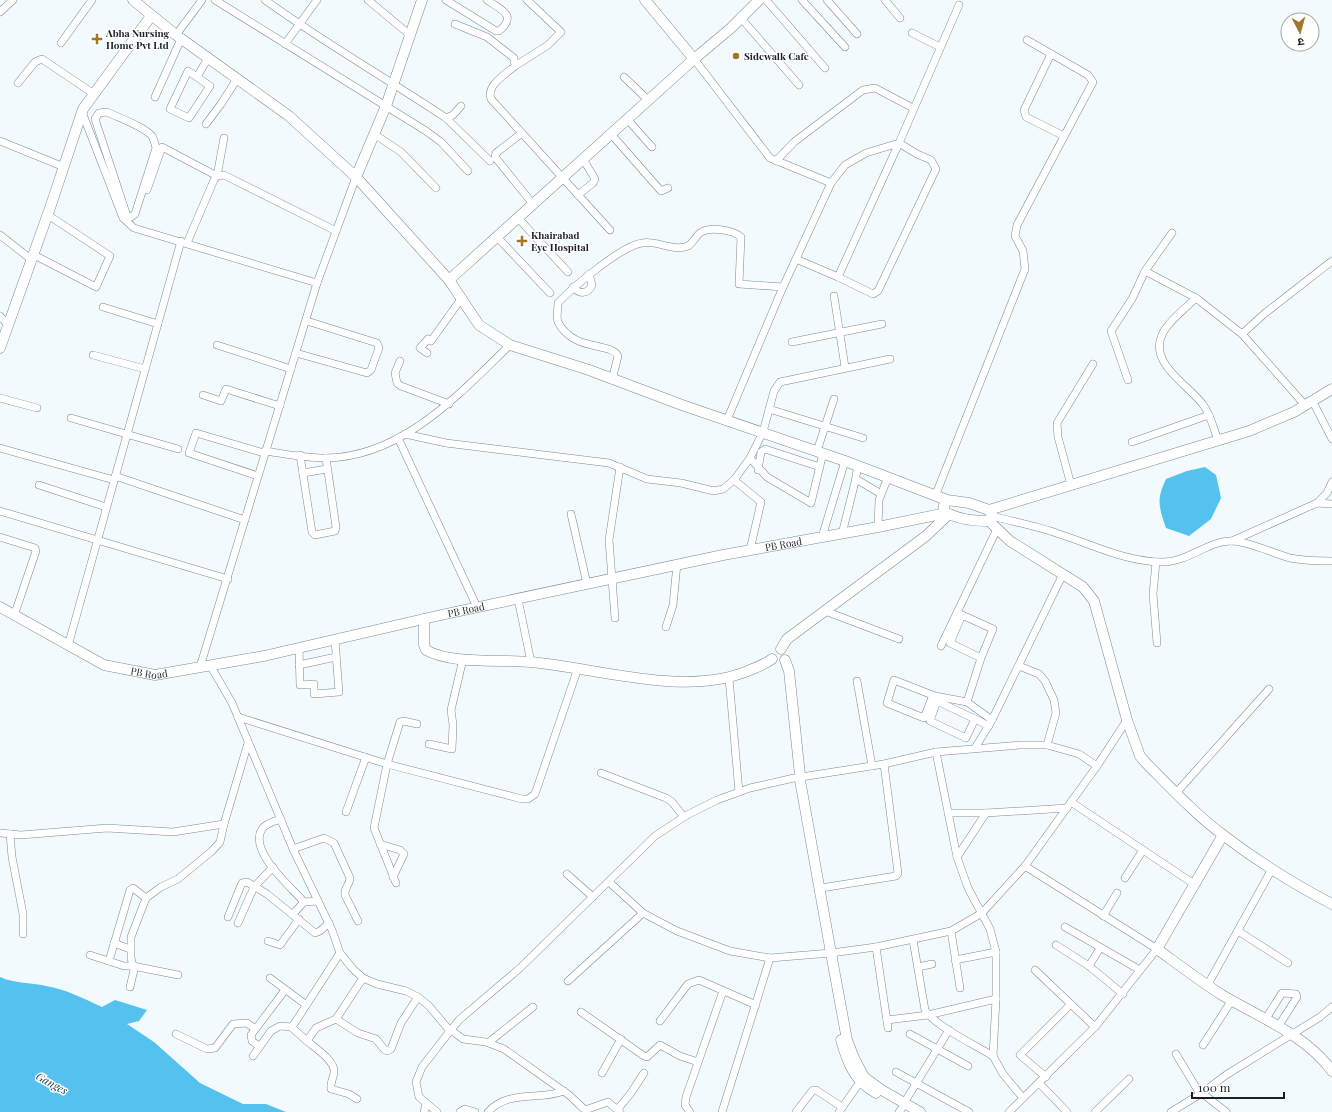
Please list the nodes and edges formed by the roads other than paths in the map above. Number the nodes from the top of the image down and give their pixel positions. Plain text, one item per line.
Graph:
1 (13, 0) edge
2 (92, 0) edge
3 (133, 0) edge
4 (202, 0) edge
5 (215, 0) edge
6 (265, 0) edge
7 (317, 0) edge
8 (368, 0) edge
9 (446, 0) edge
10 (487, 0) edge
11 (527, 0) edge
12 (645, 0) edge
13 (759, 0) edge
14 (766, 0) edge
15 (802, 0) edge
16 (827, 0) edge
17 (885, 0) edge
18 (420, 1) edge
19 (959, 5) dead end
20 (0, 12) edge
21 (151, 16) junction
22 (740, 17) junction
23 (900, 18) dead end
24 (299, 24) junction
25 (455, 24) dead end
26 (912, 33) dead end
27 (857, 34) dead end
28 (410, 35) junction
29 (179, 37) junction
30 (1027, 40) dead end
31 (61, 43) dead end
32 (285, 44) junction
33 (845, 47) dead end
34 (940, 47) junction
35 (1051, 54) junction
36 (208, 58) junction
37 (694, 59) junction
38 (515, 66) junction
39 (825, 68) dead end
40 (197, 77) junction
41 (624, 77) dead end
42 (237, 79) junction
43 (18, 83) dead end
44 (394, 83) junction
45 (799, 85) dead end
46 (94, 94) junction
47 (155, 97) dead end
48 (648, 100) junction
49 (386, 106) junction
50 (461, 106) dead end
51 (913, 108) junction
52 (82, 112) junction
53 (446, 118) junction
54 (627, 119) junction
55 (206, 124) dead end
56 (522, 133) junction
57 (374, 134) junction
58 (611, 134) junction
59 (1064, 136) junction
60 (224, 138) dead end
61 (0, 141) edge
62 (899, 143) junction
63 (652, 147) dead end
64 (583, 159) junction
65 (490, 161) dead end
66 (776, 161) junction
67 (64, 168) junction
68 (108, 169) junction
69 (468, 171) dead end
70 (217, 176) junction
71 (356, 177) junction
72 (562, 178) junction
73 (831, 183) junction
74 (436, 188) dead end
75 (668, 188) dead end
76 (578, 195) junction
77 (533, 204) junction
78 (48, 215) junction
79 (518, 218) junction
80 (134, 228) junction
81 (610, 230) dead end
82 (336, 231) junction
83 (1172, 233) dead end
84 (0, 235) edge
85 (497, 237) junction
86 (184, 242) junction
87 (33, 258) junction
88 (796, 259) junction
89 (1332, 261) edge
90 (1145, 271) junction
91 (568, 272) dead end
92 (589, 274) junction
93 (838, 277) junction
94 (449, 280) junction
95 (317, 284) junction
96 (784, 286) junction
97 (573, 287) junction
98 (550, 293) dead end
99 (834, 296) dead end
100 (1196, 298) junction
101 (461, 299) junction
102 (103, 307) dead end
103 (0, 316) edge
104 (306, 322) junction
105 (158, 324) junction
106 (882, 324) dead end
107 (8, 325) junction
108 (840, 332) junction
109 (1242, 334) junction
110 (792, 342) dead end
111 (217, 345) dead end
112 (510, 345) junction
113 (0, 348) edge
114 (427, 352) dead end
115 (296, 353) junction
116 (93, 355) dead end
117 (890, 359) dead end
118 (400, 361) dead end
119 (1092, 364) dead end
120 (845, 368) junction
121 (145, 369) junction
122 (291, 369) junction
123 (612, 380) junction
124 (1128, 380) dead end
125 (1332, 389) edge
126 (203, 395) dead end
127 (0, 398) edge
128 (834, 400) dead end
129 (1309, 402) junction
130 (449, 404) junction
131 (280, 406) junction
132 (37, 408) dead end
133 (769, 409) junction
134 (1209, 415) junction
135 (71, 418) dead end
136 (727, 420) junction
137 (825, 427) junction
138 (763, 432) junction
139 (127, 434) junction
140 (405, 434) junction
141 (398, 438) junction
142 (863, 438) dead end
143 (1332, 438) edge
144 (1218, 440) junction
145 (1132, 442) dead end
146 (0, 448) edge
147 (178, 449) dead end
148 (265, 452) junction
149 (820, 452) junction
150 (300, 455) junction
151 (326, 458) junction
152 (750, 458) junction
153 (845, 460) junction
154 (858, 465) junction
155 (620, 467) junction
156 (820, 467) junction
157 (327, 469) junction
158 (758, 470) junction
159 (302, 473) junction
160 (258, 476) junction
161 (888, 476) junction
162 (115, 478) junction
163 (856, 479) junction
164 (734, 480) junction
165 (1332, 482) edge
166 (39, 485) dead end
167 (1072, 486) junction
168 (881, 494) junction
169 (936, 494) junction
170 (947, 500) junction
171 (1317, 504) junction
172 (1332, 504) edge
173 (106, 508) junction
174 (0, 511) edge
175 (571, 514) dead end
176 (947, 514) junction
177 (990, 516) junction
178 (245, 520) junction
179 (878, 528) junction
180 (998, 529) junction
181 (842, 534) junction
182 (0, 537) edge
183 (822, 537) junction
184 (97, 541) junction
185 (1232, 541) junction
186 (750, 550) junction
187 (1332, 561) edge
188 (1156, 562) junction
189 (677, 564) junction
190 (1063, 574) junction
191 (612, 578) junction
192 (228, 579) junction
193 (587, 584) junction
194 (518, 599) junction
195 (0, 607) edge
196 (477, 608) junction
197 (825, 611) junction
198 (14, 616) junction
199 (615, 618) dead end
200 (424, 619) junction
201 (666, 627) dead end
202 (899, 639) dead end
203 (335, 640) junction
204 (1157, 643) dead end
205 (68, 646) junction
206 (941, 646) dead end
207 (298, 648) junction
208 (336, 657) junction
209 (981, 658) junction
210 (463, 659) junction
211 (779, 661) junction
212 (530, 662) junction
213 (299, 665) junction
214 (205, 666) junction
215 (1019, 666) junction
216 (578, 668) junction
217 (729, 678) junction
218 (858, 681) dead end
219 (1269, 689) dead end
220 (933, 696) junction
221 (967, 702) junction
222 (238, 717) junction
223 (975, 719) junction
224 (1127, 720) junction
225 (990, 723) junction
226 (417, 724) dead end
227 (248, 743) junction
228 (429, 744) dead end
229 (1047, 744) junction
230 (975, 748) junction
231 (936, 752) junction
232 (366, 757) junction
233 (387, 764) junction
234 (884, 764) junction
235 (872, 766) junction
236 (1097, 766) junction
237 (602, 773) dead end
238 (798, 778) junction
239 (739, 792) junction
240 (1176, 793) junction
241 (1069, 805) junction
242 (346, 812) dead end
243 (948, 813) junction
244 (986, 813) junction
245 (684, 817) junction
246 (281, 818) junction
247 (224, 824) junction
248 (0, 833) edge
249 (10, 834) junction
250 (1223, 835) junction
251 (380, 844) junction
252 (293, 849) junction
253 (1143, 850) junction
254 (957, 857) junction
255 (1025, 866) junction
256 (273, 867) junction
257 (1272, 869) junction
258 (566, 874) dead end
259 (1126, 878) dead end
260 (609, 882) junction
261 (1194, 884) junction
262 (254, 887) junction
263 (821, 888) junction
264 (1117, 893) dead end
265 (593, 897) junction
266 (146, 898) junction
267 (318, 901) junction
268 (304, 902) junction
269 (1332, 904) edge
270 (643, 913) junction
271 (982, 913) junction
272 (293, 914) junction
273 (1102, 916) junction
274 (228, 917) dead end
275 (299, 919) junction
276 (358, 921) dead end
277 (238, 923) dead end
278 (329, 923) junction
279 (1066, 927) dead end
280 (952, 931) junction
281 (1238, 931) junction
282 (24, 934) dead end
283 (268, 940) dead end
284 (913, 940) junction
285 (114, 943) junction
286 (1056, 945) dead end
287 (876, 946) junction
288 (1100, 948) junction
289 (130, 949) junction
290 (1157, 950) junction
291 (996, 952) junction
292 (340, 953) junction
293 (827, 953) junction
294 (90, 955) dead end
295 (770, 958) junction
296 (955, 960) junction
297 (109, 961) junction
298 (932, 964) dead end
299 (1288, 964) dead end
300 (133, 966) junction
301 (1089, 966) junction
302 (918, 967) junction
303 (1035, 970) dead end
304 (1140, 970) junction
305 (178, 975) dead end
306 (270, 978) dead end
307 (364, 978) junction
308 (568, 981) dead end
309 (1207, 986) junction
310 (130, 987) dead end
311 (960, 988) dead end
312 (285, 990) junction
313 (723, 991) junction
314 (1123, 994) junction
315 (418, 997) junction
316 (996, 999) junction
317 (1232, 1000) junction
318 (305, 1004) junction
319 (1071, 1004) junction
320 (756, 1005) junction
321 (533, 1007) dead end
322 (1332, 1008) edge
323 (581, 1012) dead end
324 (928, 1015) junction
325 (336, 1019) junction
326 (887, 1020) junction
327 (1265, 1020) junction
328 (660, 1021) dead end
329 (291, 1027) junction
330 (1095, 1027) junction
331 (1278, 1027) junction
332 (888, 1028) dead end
333 (256, 1029) junction
334 (450, 1030) junction
335 (949, 1030) junction
336 (176, 1034) dead end
337 (910, 1034) dead end
338 (1291, 1034) junction
339 (621, 1039) junction
340 (307, 1041) junction
341 (489, 1042) junction
342 (259, 1046) junction
343 (1203, 1046) dead end
344 (937, 1050) junction
345 (1176, 1054) dead end
346 (849, 1055) junction
347 (252, 1056) dead end
348 (992, 1056) junction
349 (698, 1062) junction
350 (968, 1066) dead end
351 (1332, 1071) edge
352 (602, 1072) dead end
353 (896, 1072) dead end
354 (644, 1073) dead end
355 (1046, 1077) junction
356 (1129, 1079) dead end
357 (860, 1082) junction
358 (1040, 1083) junction
359 (917, 1084) junction
360 (564, 1091) junction
361 (1201, 1094) junction
362 (1023, 1098) junction
363 (357, 1099) dead end
364 (426, 1104) junction
365 (903, 1109) edge
366 (841, 1110) edge
367 (586, 1111) edge
368 (619, 1111) edge
369 (424, 1112) edge
370 (437, 1112) edge
371 (460, 1112) edge
372 (475, 1112) edge
373 (488, 1112) edge
374 (688, 1112) edge
375 (722, 1112) edge
376 (796, 1112) edge
377 (920, 1112) edge
378 (969, 1112) edge
379 (1009, 1112) edge
380 (1067, 1112) edge
381 (1095, 1112) edge
382 (1171, 1112) edge
383 (1226, 1112) edge

1 - 20 street
2 - 31 street
3 - 21 street
4 - 29 street
5 - 32 street
6 - 24 street
7 - 24 street
8 - 28 street
9 - 10 street
11 - 38 street
12 - 37 street
13 - 22 street
14 - 39 street
15 - 33 street
16 - 27 street
17 - 23 street
18 - 28 street
19 - 34 street
21 - 29 street
21 - 46 street
22 - 37 street
22 - 45 street
24 - 32 street
24 - 44 street
25 - 38 street
26 - 34 street
28 - 44 street
29 - 36 street
29 - 47 street
30 - 35 street
32 - 49 street
34 - 51 street
35 - 59 street
35 - 59 street
36 - 40 street
36 - 42 street
37 - 48 street
37 - 66 street
38 - 56 street
40 - 40 street
41 - 48 street
42 - 55 street
42 - 71 street
43 - 46 street
44 - 49 street
44 - 53 street
46 - 52 street
48 - 54 street
49 - 57 street
49 - 69 street
50 - 53 street
51 - 62 street
51 - 66 street
52 - 67 street
52 - 68 street
53 - 65 street
54 - 58 street
54 - 63 street
56 - 72 street
56 - 77 street
57 - 71 street
57 - 74 street
58 - 64 street
58 - 75 street
59 - 169 street
60 - 70 street
61 - 67 street
62 - 73 street
62 - 93 street
62 - 93 street
64 - 72 street
64 - 76 street
66 - 73 street
67 - 78 street
68 - 68 street
68 - 80 street
70 - 80 street
70 - 82 street
70 - 86 street
71 - 82 street
71 - 94 street
72 - 76 street
72 - 77 street
73 - 88 street
76 - 81 street
77 - 79 street
78 - 87 street
78 - 87 street
79 - 85 street
79 - 91 street
80 - 86 street
82 - 95 street
83 - 90 street
84 - 87 street
85 - 94 street
85 - 98 street
86 - 95 street
86 - 105 street
87 - 107 street
88 - 93 street
88 - 96 street
89 - 109 street
90 - 100 street
90 - 124 street
92 - 96 street
92 - 97 street
92 - 97 street
94 - 101 street
95 - 104 street
96 - 136 street
97 - 123 street
99 - 108 street
100 - 109 street
100 - 134 street
101 - 112 street
101 - 114 street
102 - 105 street
103 - 107 street
104 - 115 street
104 - 115 street
105 - 121 street
106 - 108 street
107 - 113 street
108 - 110 street
108 - 120 street
109 - 129 street
111 - 122 street
112 - 123 street
112 - 130 street
115 - 122 street
116 - 121 street
117 - 120 street
118 - 130 street
119 - 167 street
120 - 133 street
121 - 139 street
122 - 131 street
123 - 136 street
125 - 129 street
126 - 131 street
127 - 132 street
128 - 137 street
129 - 143 street
129 - 144 street
130 - 140 street
131 - 148 street
133 - 137 street
133 - 138 street
134 - 144 street
134 - 145 street
135 - 139 street
136 - 138 street
137 - 142 street
137 - 149 street
138 - 149 street
138 - 152 street
139 - 147 street
139 - 162 street
140 - 141 street
140 - 155 street
141 - 151 street
141 - 196 street
144 - 167 street
146 - 162 street
148 - 150 street
148 - 160 street
148 - 160 street
149 - 153 street
149 - 156 street
150 - 151 street
150 - 159 street
151 - 157 street
152 - 158 street
152 - 164 street
153 - 154 street
153 - 183 street
154 - 161 street
154 - 163 street
155 - 164 street
155 - 191 street
156 - 158 street
156 - 158 street
157 - 159 street
157 - 159 street
160 - 178 street
161 - 168 street
161 - 169 street
162 - 173 street
162 - 178 street
163 - 168 street
163 - 181 street
164 - 186 street
165 - 171 street
166 - 173 street
167 - 177 street
168 - 179 street
169 - 170 street
170 - 176 street
170 - 177 street
171 - 172 street
171 - 185 street
173 - 184 street
174 - 184 street
175 - 193 street
176 - 177 street
176 - 179 street, PB Road
176 - 197 street
177 - 180 street
177 - 188 street
178 - 192 street
179 - 181 street, PB Road
180 - 190 street
180 - 206 street
181 - 183 street, PB Road
182 - 198 street
183 - 186 street, PB Road
184 - 192 street
184 - 205 street
185 - 187 street
185 - 188 street
186 - 189 street, PB Road
188 - 204 street
189 - 191 street, PB Road
189 - 201 street
190 - 215 street
190 - 224 street
191 - 193 street, PB Road
191 - 199 street
192 - 214 street
193 - 194 street, PB Road
194 - 196 street, PB Road
194 - 212 street
195 - 198 street, PB Road
196 - 200 street, PB Road
197 - 202 street
197 - 211 street
198 - 205 street, PB Road
200 - 203 street, PB Road
200 - 210 street
203 - 207 street, PB Road
203 - 208 street
205 - 214 street, PB Road
207 - 213 street
207 - 214 street, PB Road
208 - 213 street
208 - 213 street
209 - 209 street
209 - 221 street
210 - 212 street
210 - 228 street
211 - 217 street
211 - 238 street
212 - 216 street
214 - 222 street
215 - 225 street
215 - 229 street
216 - 217 street
216 - 233 street
217 - 239 street
218 - 235 street
219 - 240 street
220 - 220 street
220 - 221 street
221 - 225 street
222 - 227 street
222 - 232 street
223 - 223 street
223 - 225 street
224 - 236 street
224 - 240 street
225 - 230 street
226 - 233 street
227 - 246 street
227 - 247 street
229 - 230 street
229 - 236 street
230 - 231 street
231 - 234 street
231 - 243 street
232 - 233 street
232 - 242 street
233 - 251 street
234 - 235 street
234 - 263 street
235 - 238 street
236 - 241 street
237 - 245 street
238 - 239 street
238 - 263 street
238 - 293 street
239 - 245 street
240 - 250 street
241 - 244 street
241 - 253 street
241 - 255 street
243 - 244 street
243 - 254 street
244 - 254 street
245 - 260 street
246 - 252 street
246 - 256 street
247 - 249 street
247 - 266 street
248 - 249 street
249 - 282 street
250 - 257 street
250 - 261 street
251 - 251 street
252 - 267 street
252 - 276 street
253 - 259 street
253 - 261 street
254 - 271 street
255 - 271 street
255 - 273 street
256 - 262 street
256 - 268 street
257 - 269 street
257 - 281 street
258 - 265 street
260 - 265 street
260 - 270 street
261 - 290 street
262 - 272 street
262 - 274 street
262 - 277 street
263 - 293 street
264 - 273 street
265 - 334 street
266 - 285 street
266 - 289 street
267 - 268 street
267 - 278 street
268 - 272 street
270 - 295 street
270 - 308 street
271 - 280 street
271 - 291 street
272 - 275 street
273 - 290 street
275 - 278 street
275 - 283 street
278 - 292 street
279 - 288 street
280 - 284 street
280 - 296 street
281 - 299 street
281 - 309 street
284 - 287 street
284 - 302 street
285 - 289 street
285 - 297 street
286 - 301 street
287 - 293 street
287 - 326 street
288 - 301 street
288 - 304 street
289 - 300 street
290 - 304 street
290 - 309 street
291 - 296 street
291 - 316 street
292 - 307 street
292 - 318 street
293 - 295 street
293 - 346 street
294 - 297 street
295 - 320 street
296 - 311 street
297 - 300 street
298 - 302 street
300 - 305 street
300 - 310 street
301 - 314 street
302 - 324 street
303 - 319 street
304 - 314 street
306 - 312 street
307 - 315 street
307 - 325 street
309 - 317 street
312 - 318 street
312 - 333 street
313 - 320 street
313 - 328 street
313 - 349 street
314 - 330 street
315 - 325 street
315 - 334 street
316 - 324 street
316 - 348 street
317 - 327 street
317 - 343 street
318 - 329 street
319 - 330 street
319 - 355 street
320 - 375 street
321 - 341 street
322 - 338 street
323 - 339 street
324 - 326 street
324 - 335 street
325 - 340 street
326 - 332 street
327 - 331 street
327 - 331 street
329 - 340 street
329 - 342 street
330 - 355 street
331 - 338 street
333 - 336 street
333 - 342 street
334 - 341 street
334 - 364 street
335 - 344 street
335 - 348 street
337 - 344 street
338 - 351 street
338 - 361 street
339 - 349 street
339 - 352 street
340 - 363 street
341 - 360 street
342 - 347 street
344 - 350 street
344 - 359 street
345 - 361 street
346 - 357 street
346 - 365 street
348 - 362 street
349 - 374 street
353 - 359 street
354 - 368 street
355 - 358 street
356 - 381 street
357 - 365 street
357 - 366 street
358 - 362 street
358 - 380 street
359 - 365 street
359 - 378 street
360 - 367 street
360 - 373 street
361 - 382 street
361 - 383 street
362 - 379 street
364 - 369 street
364 - 370 street
365 - 377 street
366 - 376 street
367 - 368 street
371 - 372 street

